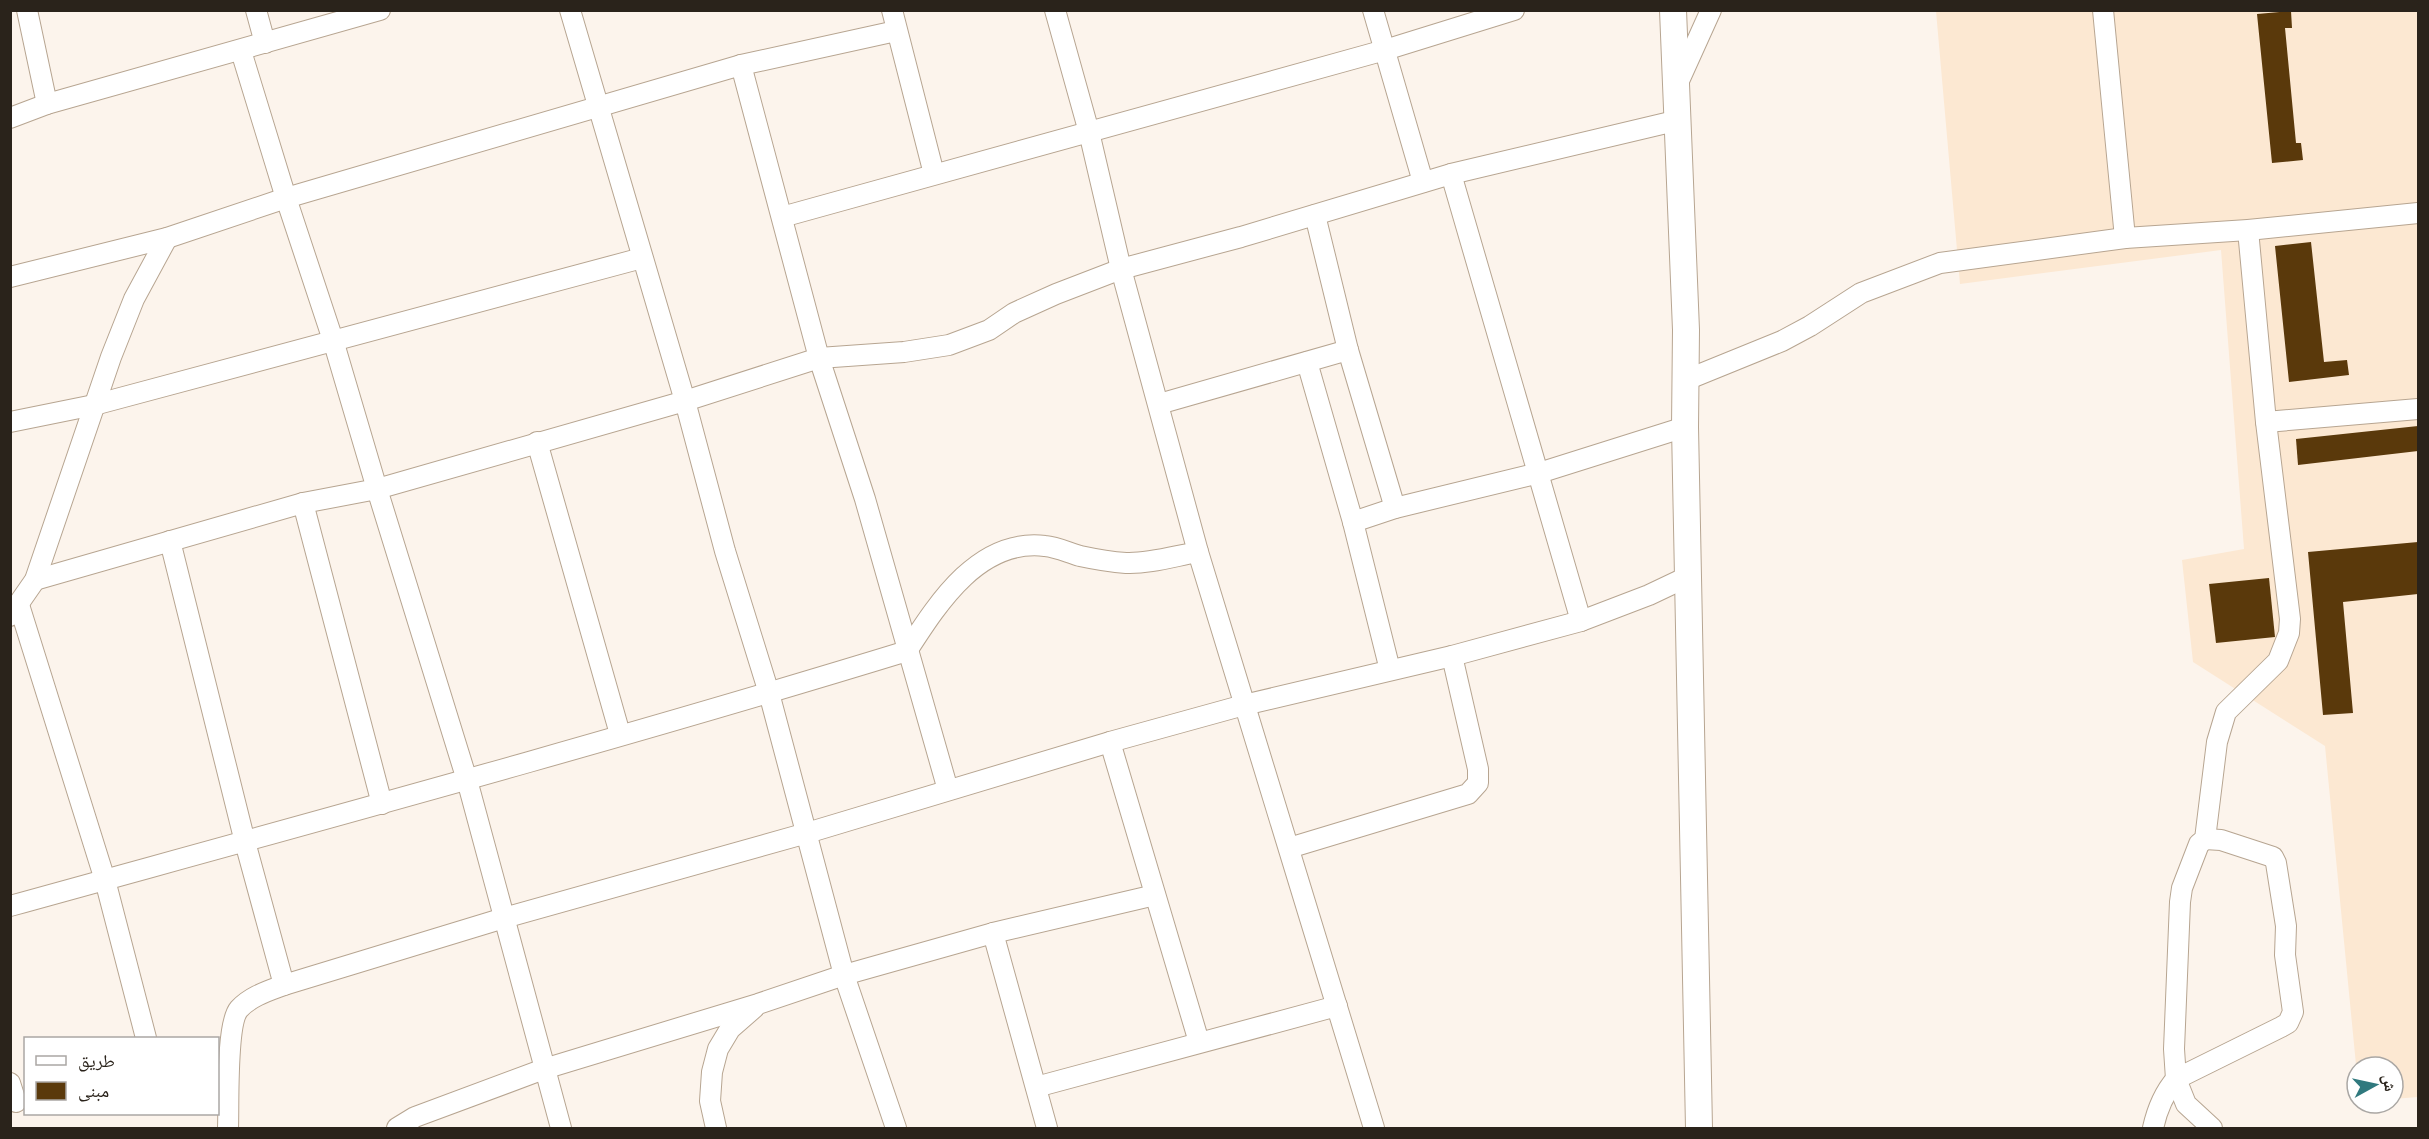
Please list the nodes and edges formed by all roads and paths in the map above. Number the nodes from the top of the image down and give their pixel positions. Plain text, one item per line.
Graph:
1 (27, 10) edge
2 (256, 10) edge
3 (380, 10) edge
4 (570, 10) edge
5 (892, 10) edge
6 (1055, 10) edge
7 (1372, 10) edge
8 (1514, 10) edge
9 (1673, 10) edge
10 (1711, 10) edge
11 (2103, 10) edge
12 (896, 31) junction
13 (265, 43) junction
14 (1385, 50) junction
15 (241, 51) junction
16 (741, 66) junction
17 (1678, 83) junction
18 (47, 104) junction
19 (600, 106) junction
20 (10, 118) edge
21 (1679, 120) junction
22 (1089, 132) junction
23 (934, 174) junction
24 (1451, 174) junction
25 (1423, 182) junction
26 (286, 198) junction
27 (2418, 213) edge
28 (1315, 215) junction
29 (782, 217) junction
30 (2248, 230) junction
31 (167, 238) junction
32 (2125, 238) junction
33 (642, 258) junction
34 (1121, 269) junction
35 (10, 278) edge
36 (333, 340) junction
37 (1348, 350) junction
38 (819, 358) junction
39 (1307, 362) junction
40 (1686, 380) junction
41 (685, 401) junction
42 (1159, 404) junction
43 (94, 405) junction
44 (2418, 409) edge
45 (10, 422) edge
46 (2266, 422) junction
47 (1685, 428) junction
48 (537, 442) junction
49 (1539, 472) junction
50 (376, 489) junction
51 (303, 503) junction
52 (1395, 508) junction
53 (1353, 522) junction
54 (170, 541) junction
55 (1198, 552) junction
56 (1689, 576) junction
57 (35, 580) junction
58 (15, 611) edge
59 (1581, 621) junction
60 (908, 651) junction
61 (1452, 656) junction
62 (1390, 670) junction
63 (769, 693) junction
64 (1244, 705) junction
65 (620, 734) junction
66 (1110, 742) junction
67 (467, 780) junction
68 (948, 790) junction
69 (382, 804) junction
70 (807, 832) junction
71 (2205, 839) junction
72 (245, 842) junction
73 (1289, 848) junction
74 (105, 880) junction
75 (1155, 895) junction
76 (10, 906) edge
77 (504, 918) junction
78 (993, 933) junction
79 (844, 975) junction
80 (284, 986) junction
81 (758, 1004) junction
82 (1337, 1006) junction
83 (146, 1037) edge
84 (1199, 1042) junction
85 (544, 1069) junction
86 (2176, 1079) junction
87 (10, 1083) edge
88 (1036, 1086) junction
89 (224, 1091) edge
90 (17, 1102) edge
91 (228, 1128) edge
92 (397, 1128) edge
93 (561, 1128) edge
94 (716, 1128) edge
95 (896, 1128) edge
96 (1047, 1128) edge
97 (1374, 1128) edge
98 (1699, 1128) edge
99 (2153, 1128) edge
100 (2212, 1128) edge

1 - 18 street
2 - 13 street
3 - 13 street
4 - 19 street
5 - 12 street
6 - 22 street
7 - 14 street
8 - 14 street
9 - 17 main road
10 - 17 street
11 - 32 street
12 - 16 street
12 - 23 street
13 - 15 street
14 - 22 street
14 - 25 street
15 - 18 street
15 - 26 street
16 - 19 street
16 - 29 street
17 - 21 main road
18 - 20 street
19 - 26 street
19 - 33 street
21 - 24 street
21 - 40 main road
22 - 23 street
22 - 34 street
23 - 29 street
24 - 25 street
24 - 49 street
25 - 28 street
26 - 31 street
26 - 36 street
27 - 30 street
28 - 34 street
28 - 37 street
29 - 38 street
30 - 32 street
30 - 46 street
31 - 35 street
31 - 43 street
32 - 40 street
33 - 36 street
33 - 41 street
34 - 38 street
34 - 42 street
36 - 43 street
36 - 50 street
37 - 39 street
37 - 52 street
38 - 41 street
38 - 60 street
39 - 42 street
39 - 53 street
40 - 47 main road
41 - 48 street
41 - 63 street
42 - 55 street
43 - 45 street
43 - 57 street
44 - 46 street
46 - 71 street
47 - 49 street
47 - 56 main road
48 - 50 street
48 - 65 street
49 - 52 street
49 - 59 street
50 - 51 street
50 - 67 street
51 - 54 street
51 - 69 street
52 - 53 street
53 - 62 street
54 - 57 street
54 - 72 street
55 - 60 street
55 - 64 street
56 - 59 street
56 - 98 main road
57 - 58 street
58 - 74 street
59 - 61 street
60 - 63 street
60 - 68 street
61 - 62 street
61 - 73 street
62 - 64 street
63 - 65 street
63 - 70 street
64 - 66 street
64 - 73 street
65 - 67 street
66 - 68 street
66 - 75 street
67 - 69 street
67 - 77 street
68 - 70 street
69 - 72 street
70 - 77 street
70 - 79 street
71 - 86 street
71 - 86 street
72 - 74 street
72 - 80 street
73 - 82 street
74 - 76 street
74 - 83 street
75 - 78 street
75 - 84 street
77 - 80 street
77 - 85 street
78 - 79 street
78 - 88 street
79 - 81 street
79 - 95 street
80 - 89 street
81 - 85 street
81 - 94 street
82 - 84 street
82 - 97 street
84 - 88 street
85 - 92 street
85 - 93 street
86 - 99 street
86 - 100 street
87 - 90 street
88 - 96 street
89 - 91 street

